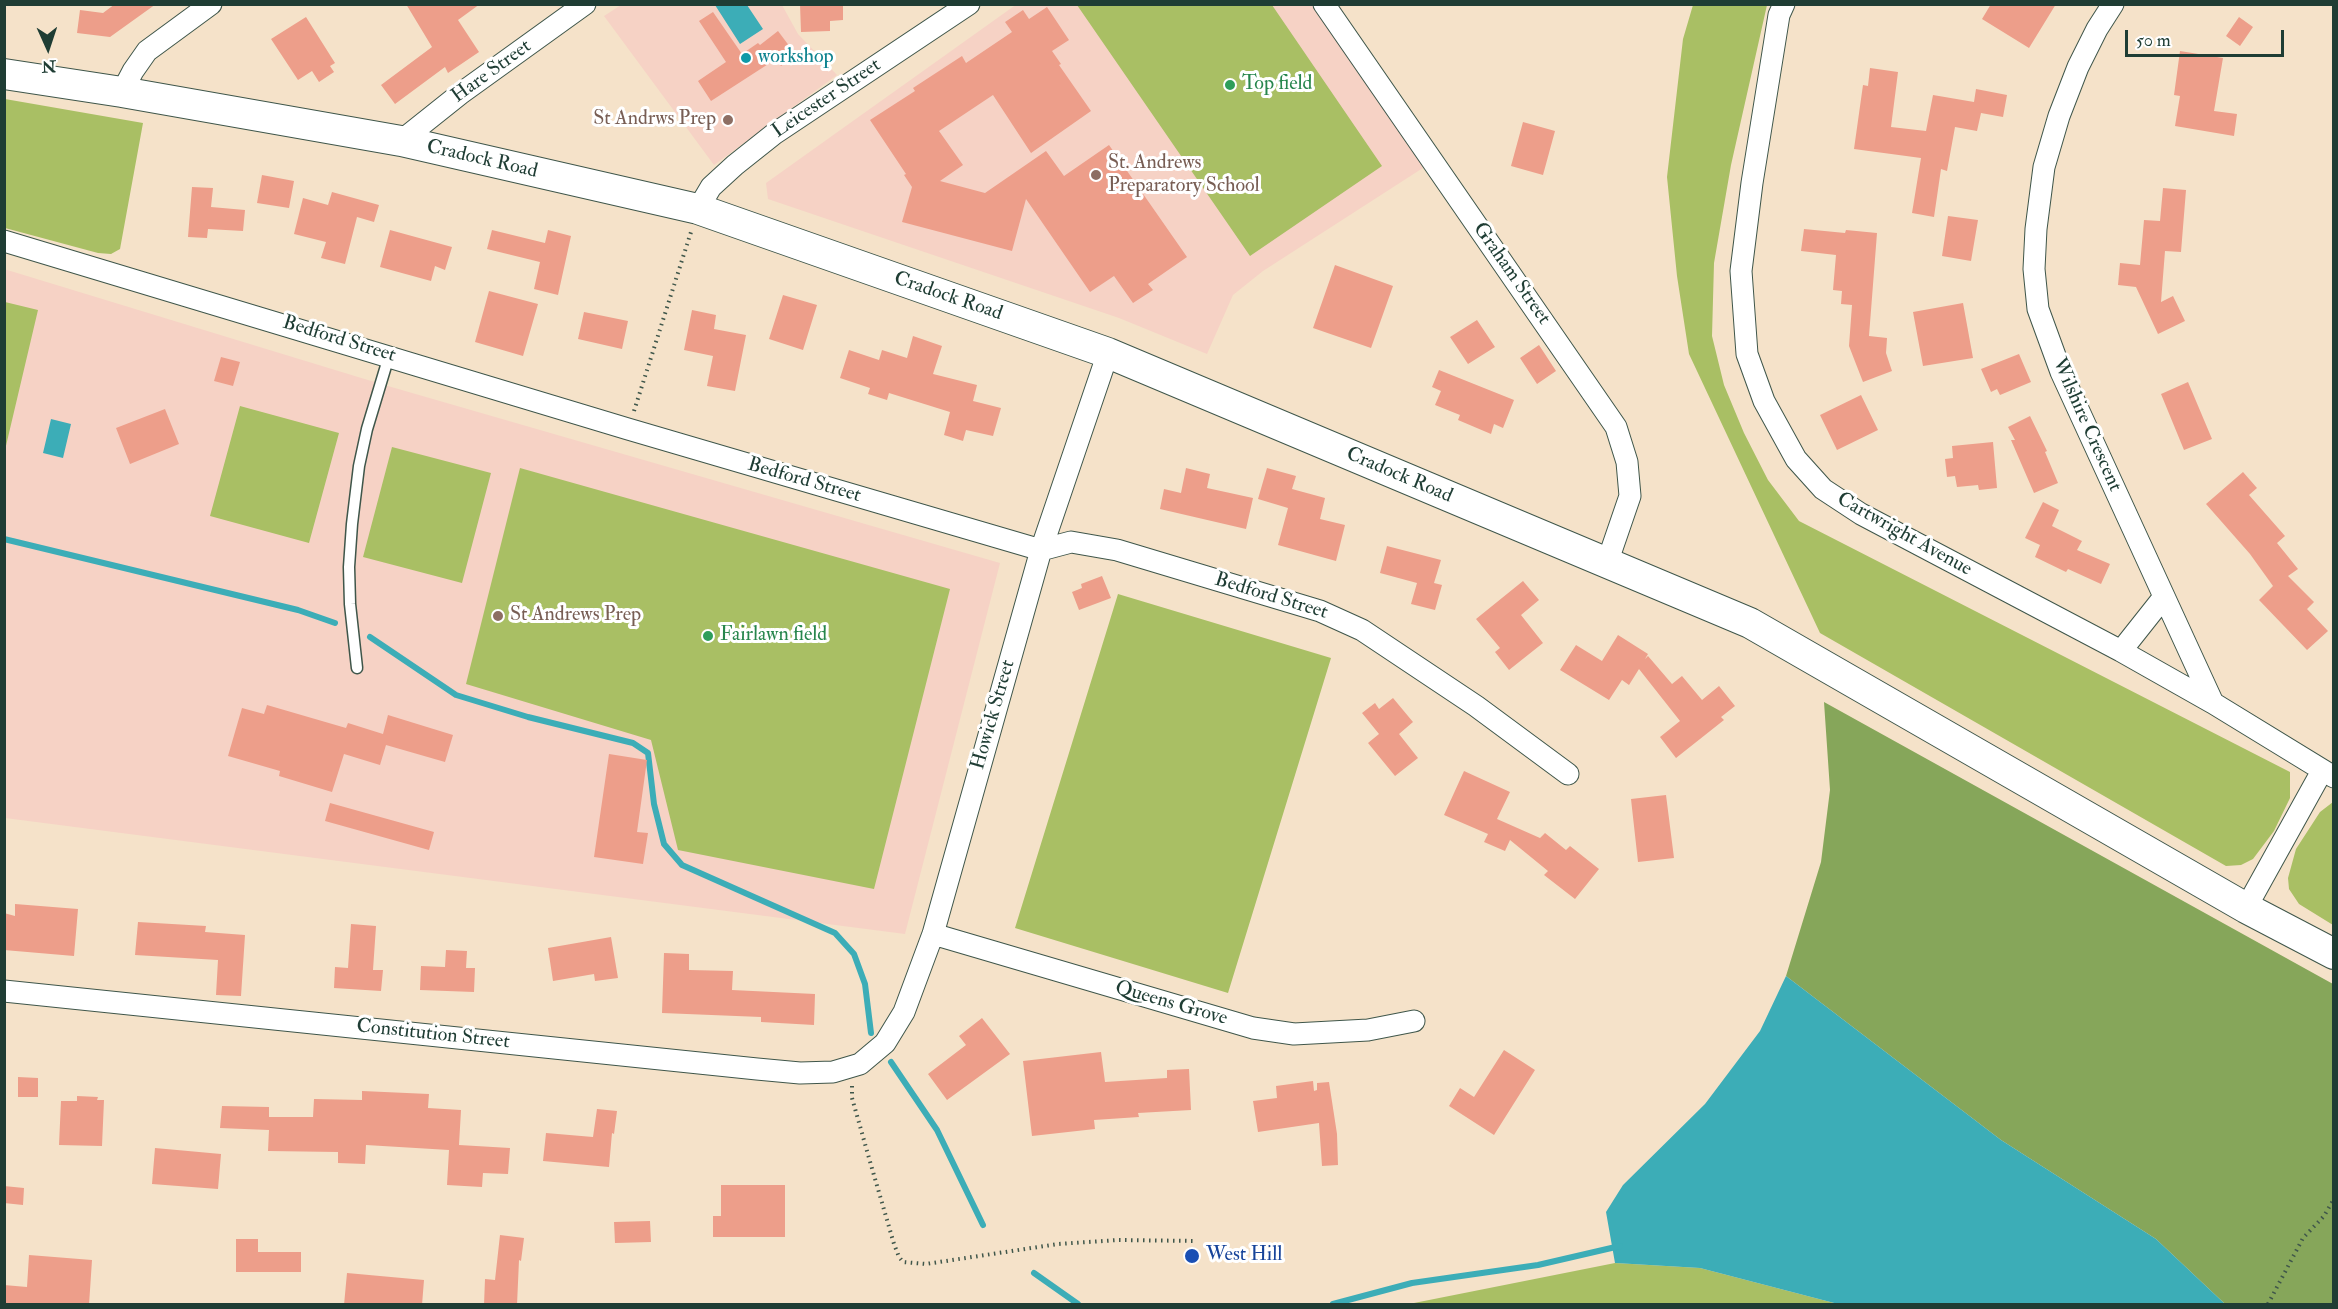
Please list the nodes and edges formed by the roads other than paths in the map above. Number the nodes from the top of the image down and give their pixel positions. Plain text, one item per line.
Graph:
1 (211, 4) edge
2 (585, 4) edge
3 (969, 4) edge
4 (1324, 4) edge
5 (1784, 4) edge
6 (2113, 4) edge
7 (4, 74) edge
8 (122, 92) junction
9 (401, 141) junction
10 (698, 209) junction
11 (4, 241) edge
12 (1108, 353) junction
13 (389, 356) junction
14 (1041, 550) junction
15 (1607, 563) junction
16 (2163, 598) junction
17 (2121, 651) junction
18 (357, 668) dead end
19 (2213, 703) junction
20 (1568, 774) dead end
21 (2328, 774) edge
22 (2246, 908) junction
23 (933, 934) junction
24 (2334, 954) edge
25 (4, 991) edge
26 (1414, 1021) dead end
27 (856, 1066) joint

1 - 8 street
2 - 9 street, Hare Street
3 - 10 street, Leicester Street
4 - 15 street, Graham Street
5 - 17 street, Cartwright Avenue
6 - 16 street, Wilshire Crescent
7 - 8 main road, Cradock Road
8 - 9 main road, Cradock Road
9 - 10 main road, Cradock Road
10 - 12 main road, Cradock Road
11 - 13 street, Bedford Street
12 - 14 street, Howick Street
12 - 15 main road, Cradock Road
13 - 14 street, Bedford Street
13 - 18 lane
14 - 20 street, Bedford Street
14 - 23 street, Howick Street
15 - 22 main road, Cradock Road
16 - 17 street
16 - 19 street, Wilshire Crescent
17 - 19 street, Cartwright Avenue
19 - 21 street
21 - 22 street
22 - 24 main road, Cradock Road
23 - 26 street, Queens Grove
23 - 27 street, Howick Street
25 - 27 street, Constitution Street

